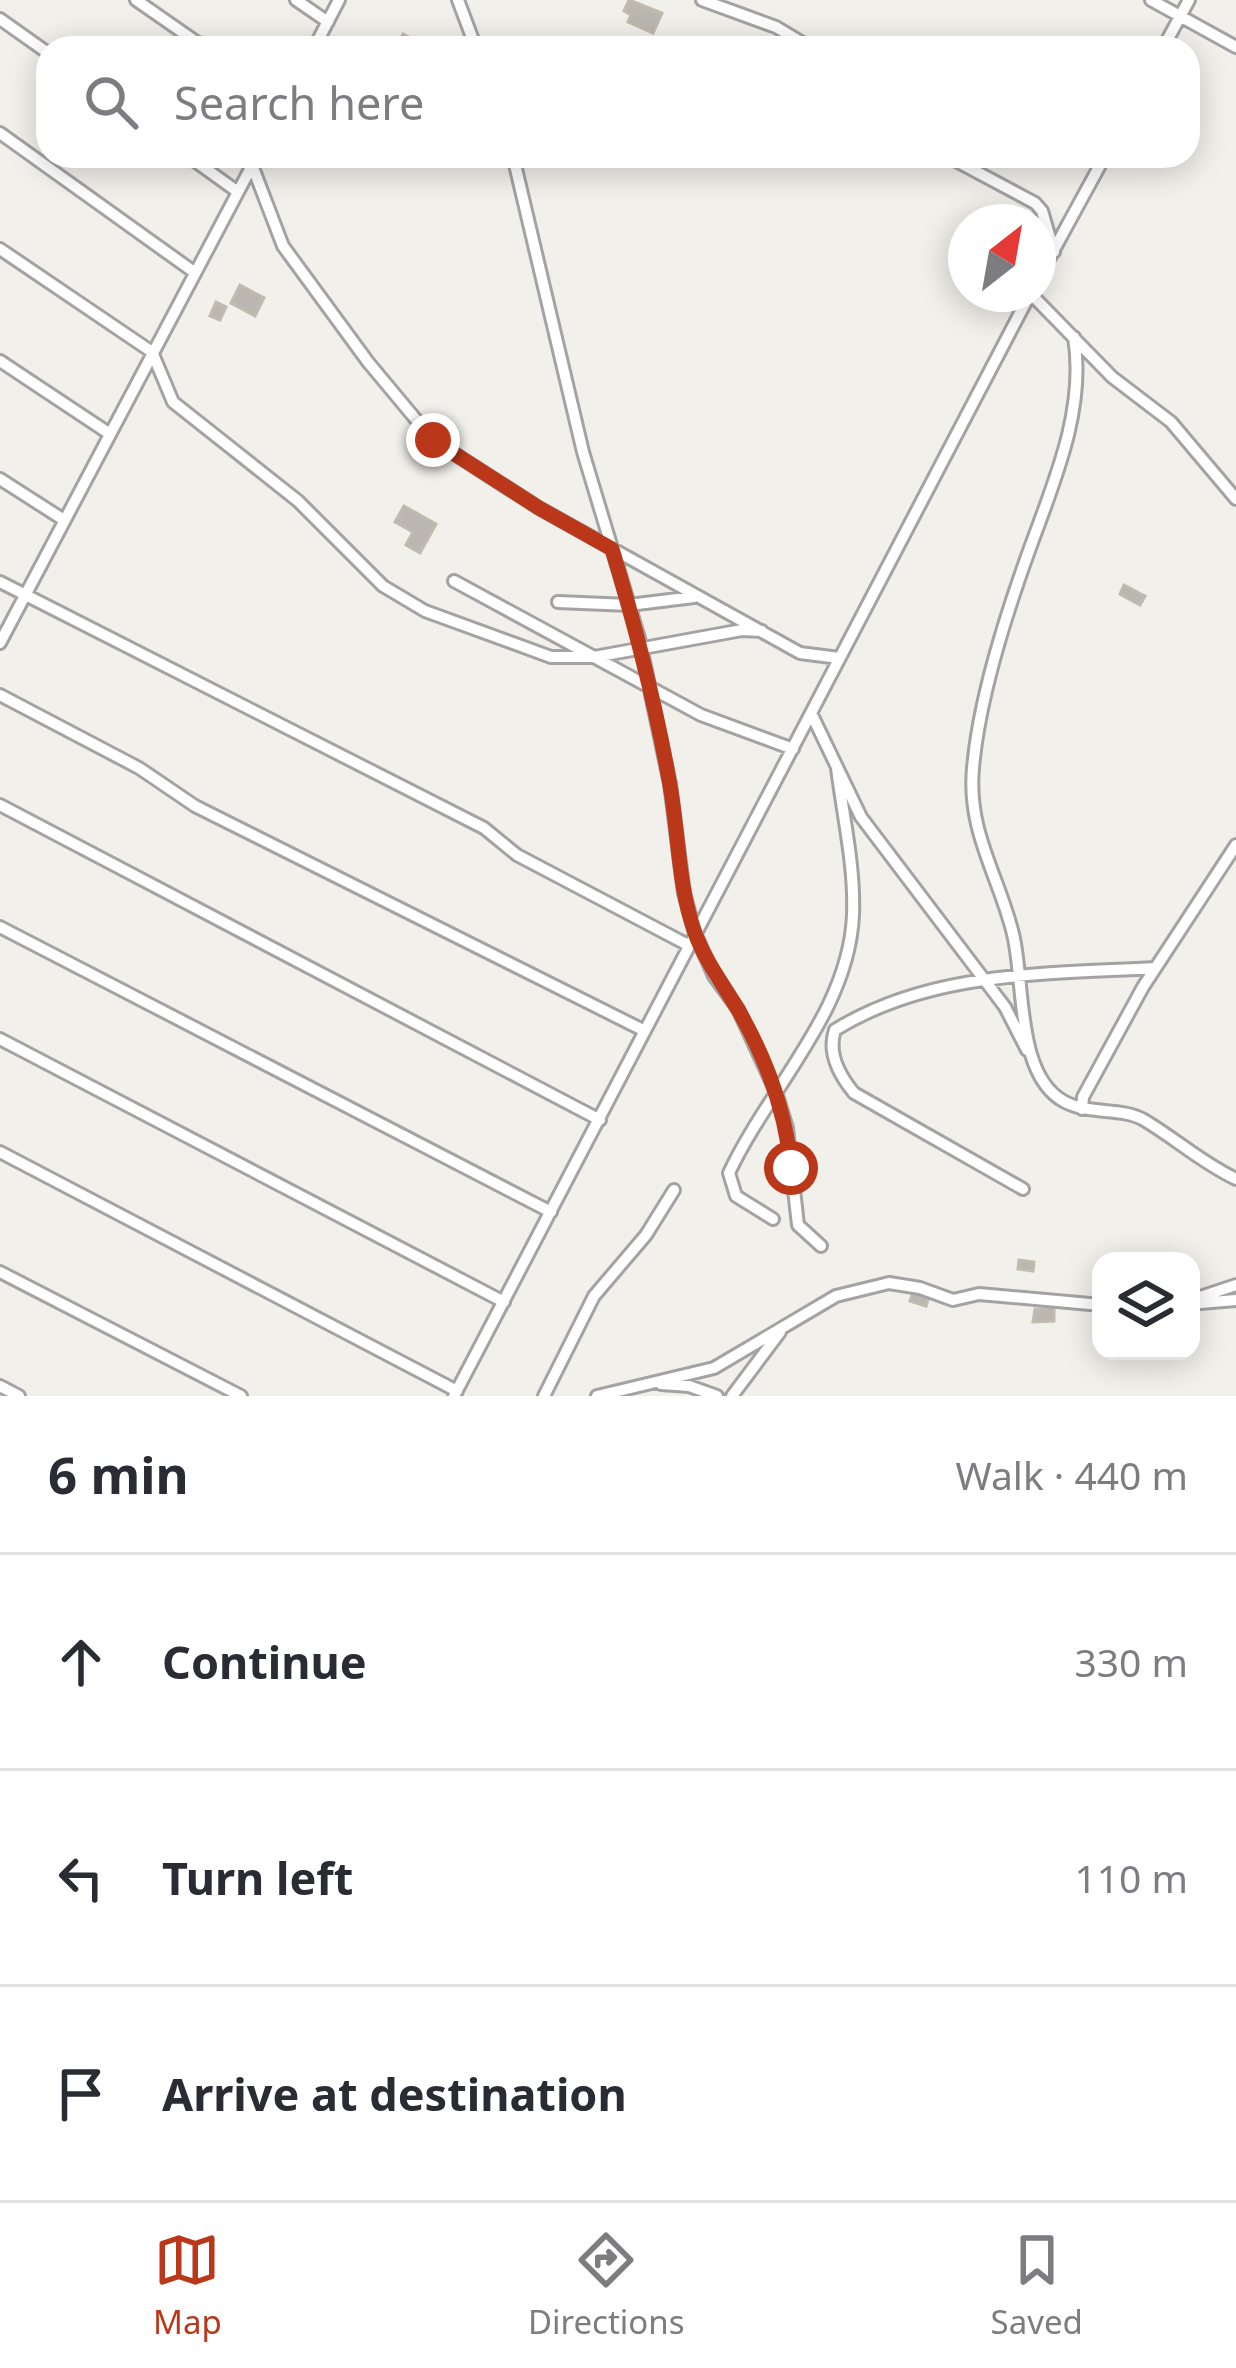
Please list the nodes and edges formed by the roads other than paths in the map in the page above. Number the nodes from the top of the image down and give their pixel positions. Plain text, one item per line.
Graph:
1 (136, 0) edge
2 (296, 0) edge
3 (339, 0) edge
4 (458, 0) edge
5 (702, 0) edge
6 (1151, 0) edge
7 (1189, 0) edge
8 (1180, 16) junction
9 (0, 19) edge
10 (328, 22) junction
11 (188, 36) edge
12 (320, 36) edge
13 (472, 36) edge
14 (791, 36) edge
15 (1169, 36) edge
16 (36, 44) edge
17 (1236, 47) edge
18 (0, 133) edge
19 (36, 159) edge
20 (49, 168) edge
21 (205, 168) edge
22 (251, 168) edge
23 (258, 168) edge
24 (516, 168) edge
25 (969, 168) edge
26 (1099, 168) edge
27 (238, 192) junction
28 (1037, 204) edge
29 (1056, 248) edge
30 (0, 249) edge
31 (194, 272) junction
32 (1021, 312) edge
33 (1048, 312) edge
34 (1074, 338) junction
35 (152, 352) junction
36 (0, 361) edge
37 (110, 434) junction
38 (0, 479) edge
39 (1236, 499) edge
40 (64, 520) junction
41 (612, 549) junction
42 (454, 581) dead end
43 (0, 582) edge
44 (26, 592) junction
45 (698, 597) junction
46 (558, 602) dead end
47 (629, 605) junction
48 (762, 632) junction
49 (0, 643) edge
50 (641, 650) junction
51 (595, 657) junction
52 (838, 658) junction
53 (650, 687) junction
54 (0, 695) edge
55 (811, 713) junction
56 (793, 748) junction
57 (837, 767) junction
58 (0, 805) edge
59 (1236, 845) edge
60 (0, 927) edge
61 (695, 933) junction
62 (688, 945) junction
63 (1154, 968) junction
64 (1019, 976) junction
65 (983, 981) junction
66 (645, 1031) junction
67 (0, 1039) edge
68 (1031, 1059) junction
69 (776, 1093) junction
70 (1082, 1109) junction
71 (599, 1120) junction
72 (0, 1152) edge
73 (1236, 1179) edge
74 (1022, 1189) dead end
75 (674, 1190) dead end
76 (551, 1212) junction
77 (773, 1220) dead end
78 (821, 1246) dead end
79 (0, 1272) edge
80 (1236, 1285) edge
81 (1200, 1299) edge
82 (1236, 1300) edge
83 (504, 1302) junction
84 (1200, 1302) edge
85 (1092, 1304) edge
86 (790, 1321) junction
87 (651, 1383) junction
88 (0, 1386) edge
89 (456, 1393) edge
90 (19, 1396) edge
91 (241, 1396) edge
92 (544, 1396) edge
93 (597, 1396) edge
94 (717, 1396) edge
95 (732, 1396) edge

1 - 11 street
2 - 10 street
3 - 10 street
4 - 13 street
5 - 14 street
6 - 8 street
7 - 8 street
8 - 15 street
8 - 17 street
9 - 16 street
10 - 12 street
18 - 19 street
20 - 31 street
21 - 27 street
22 - 27 street
23 - 41 street
24 - 41 street
25 - 28 street
26 - 29 street
27 - 31 street
30 - 35 street
31 - 35 street
32 - 52 street
33 - 34 street
34 - 39 street
34 - 64 street
35 - 37 street
35 - 51 street
36 - 37 street
37 - 40 street
38 - 40 street
40 - 44 street
41 - 45 street
41 - 47 street
42 - 51 street
43 - 44 street
44 - 49 street
44 - 62 street
45 - 47 street
45 - 48 street
46 - 47 street
47 - 50 street
48 - 50 street
48 - 52 street
50 - 51 street
50 - 53 street
51 - 53 street
52 - 55 street
53 - 56 street
53 - 61 street
54 - 66 street
55 - 56 street
55 - 57 street
56 - 61 street
57 - 65 street
57 - 69 street
58 - 71 street
59 - 63 street
60 - 76 street
61 - 62 street
61 - 69 street
62 - 66 street
63 - 64 street
63 - 70 street
64 - 65 street
64 - 68 street
65 - 68 street
65 - 74 street
66 - 71 street
67 - 83 street
68 - 70 street
69 - 77 street
69 - 78 street
70 - 73 street
71 - 76 street
72 - 89 street
75 - 92 street
76 - 83 street
79 - 91 street
80 - 81 street
82 - 84 street
83 - 89 street
85 - 86 street
86 - 87 street
86 - 95 street
87 - 93 street
87 - 94 street
88 - 90 street

